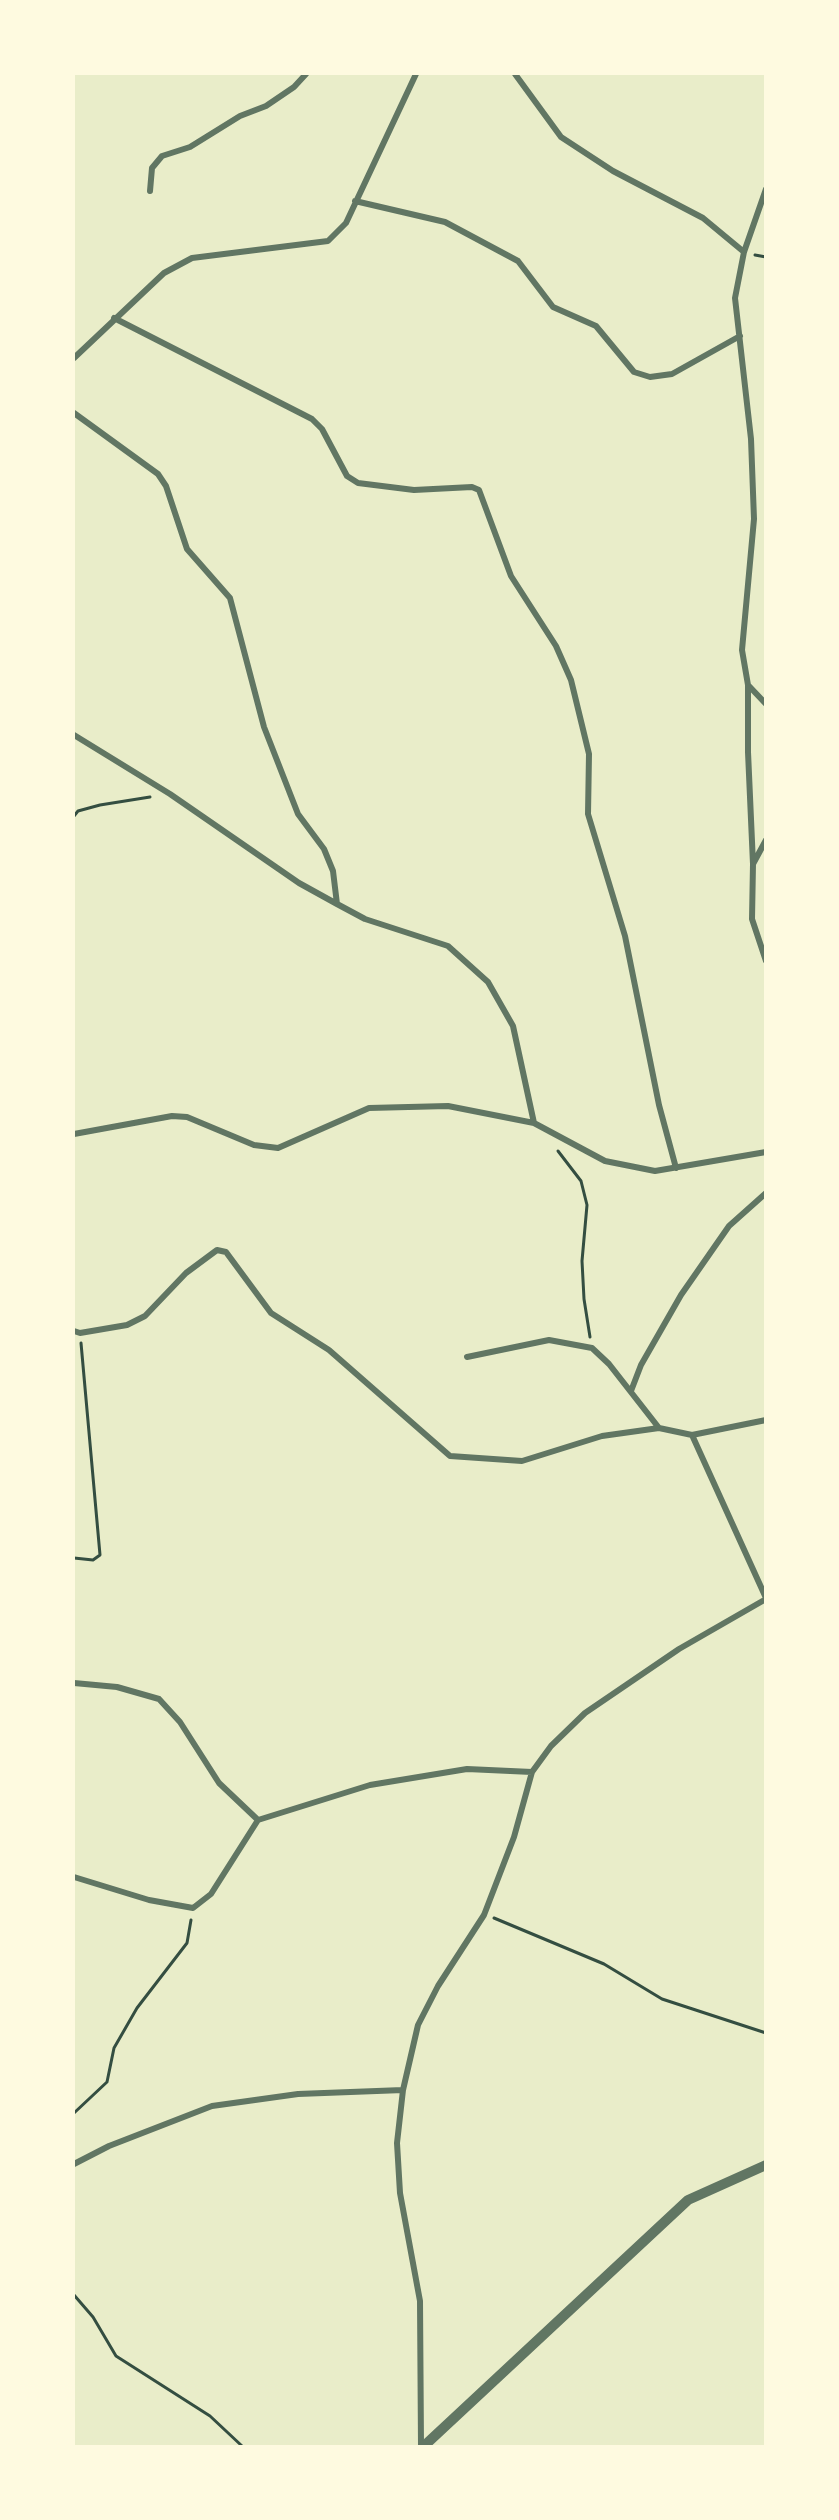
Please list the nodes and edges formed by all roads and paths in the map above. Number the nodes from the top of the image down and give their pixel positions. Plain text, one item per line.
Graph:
1 (306, 74) edge
2 (416, 74) edge
3 (515, 74) edge
4 (765, 189) edge
5 (150, 191) dead end
6 (355, 201) junction
7 (744, 252) junction
8 (114, 318) junction
9 (740, 336) junction
10 (74, 358) edge
11 (74, 413) edge
12 (748, 685) junction
13 (765, 704) edge
14 (74, 735) edge
15 (170, 794) junction
16 (74, 816) edge
17 (765, 840) edge
18 (753, 864) junction
19 (337, 904) junction
20 (765, 962) edge
21 (534, 1123) junction
22 (541, 1128) junction
23 (74, 1134) edge
24 (765, 1152) edge
25 (676, 1168) junction
26 (765, 1193) edge
27 (77, 1332) edge
28 (592, 1348) junction
29 (468, 1357) dead end
30 (631, 1391) junction
31 (765, 1420) edge
32 (659, 1428) junction
33 (692, 1435) junction
34 (74, 1558) edge
35 (765, 1599) edge
36 (74, 1683) edge
37 (532, 1772) junction
38 (258, 1820) junction
39 (74, 1877) edge
40 (193, 1908) junction
41 (484, 1915) junction
42 (765, 2033) edge
43 (404, 2090) junction
44 (74, 2114) edge
45 (74, 2164) edge
46 (765, 2165) edge
47 (74, 2295) edge
48 (242, 2446) edge
49 (422, 2446) edge

1 - 5 street
2 - 6 street
3 - 7 street
4 - 7 street
6 - 8 street
6 - 9 street
7 - 9 street
8 - 10 street
8 - 25 street
9 - 12 street
11 - 19 street
12 - 13 street
12 - 18 street
14 - 15 street
15 - 16 path
15 - 19 street
17 - 18 street
18 - 20 street
19 - 21 street
21 - 22 street
21 - 23 street
22 - 25 street
22 - 28 path
24 - 25 street
26 - 30 street
27 - 32 street
27 - 34 path
28 - 29 street
28 - 30 street
30 - 32 street
31 - 33 street
32 - 33 street
33 - 35 street
35 - 37 street
36 - 38 street
37 - 38 street
37 - 41 street
38 - 40 street
39 - 40 street
40 - 44 path
41 - 42 path
41 - 43 street
43 - 45 street
43 - 49 street
46 - 49 street
47 - 48 path

